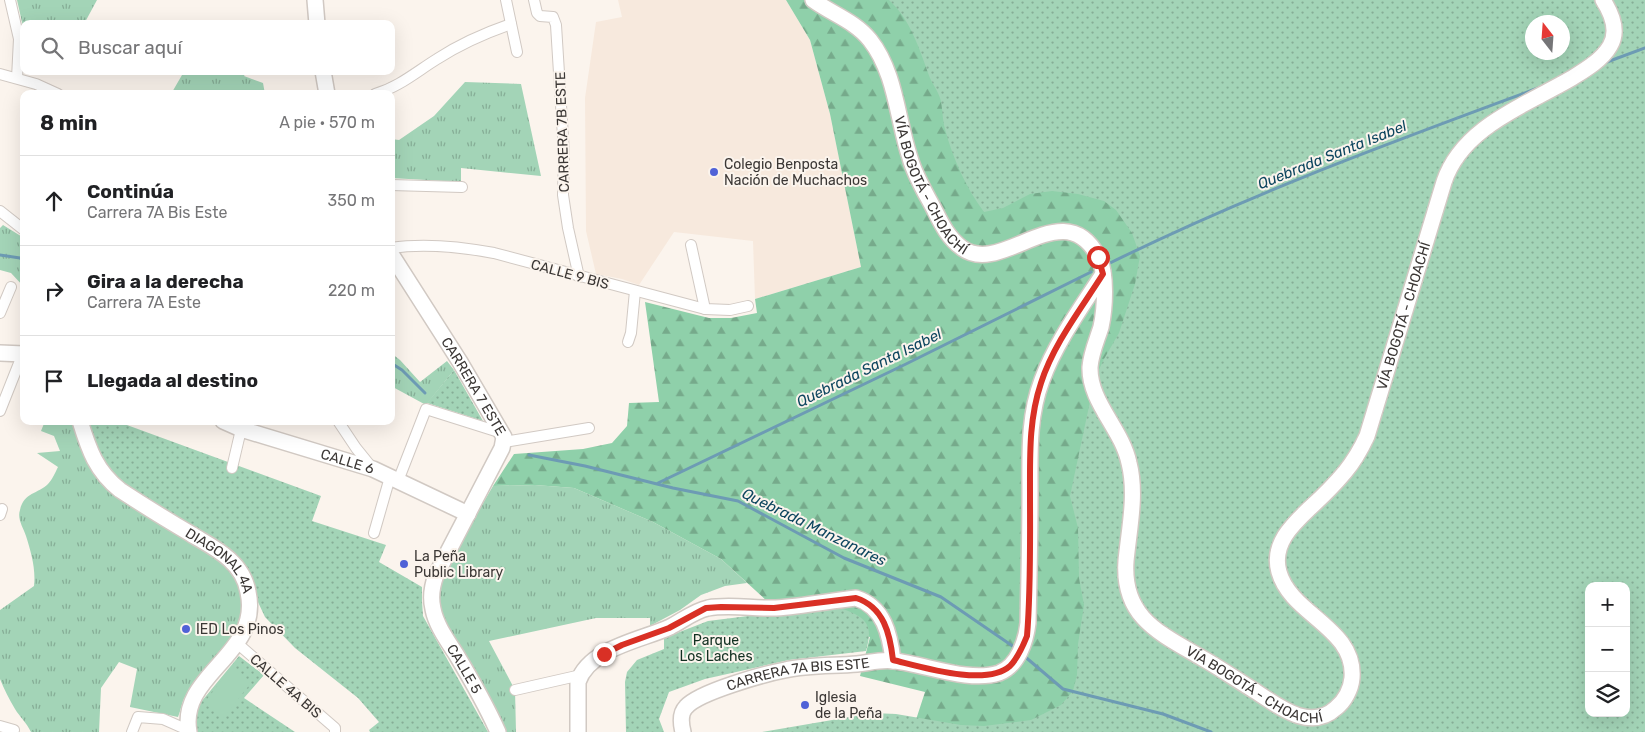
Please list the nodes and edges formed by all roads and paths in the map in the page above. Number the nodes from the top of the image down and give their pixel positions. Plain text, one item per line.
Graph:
1 (10, 0) edge
2 (315, 0) edge
3 (506, 0) edge
4 (534, 0) edge
5 (813, 0) edge
6 (1603, 0) edge
7 (317, 20) edge
8 (511, 24) junction
9 (518, 52) dead end
10 (0, 74) edge
11 (324, 75) edge
12 (17, 78) junction
13 (49, 90) edge
14 (326, 90) edge
15 (384, 90) edge
16 (395, 185) edge
17 (462, 187) dead end
18 (0, 211) edge
19 (20, 227) edge
20 (691, 245) dead end
21 (395, 247) edge
22 (395, 260) edge
23 (1103, 274) junction
24 (579, 277) junction
25 (11, 287) dead end
26 (635, 291) junction
27 (748, 306) dead end
28 (705, 310) junction
29 (0, 313) edge
30 (628, 342) dead end
31 (0, 345) edge
32 (15, 353) edge
33 (0, 411) edge
34 (81, 425) edge
35 (242, 425) edge
36 (341, 425) edge
37 (589, 428) dead end
38 (503, 438) junction
39 (232, 468) dead end
40 (373, 469) junction
41 (394, 479) junction
42 (468, 514) junction
43 (374, 533) dead end
44 (432, 607) joint
45 (238, 644) junction
46 (893, 660) junction
47 (581, 675) junction
48 (515, 690) dead end
49 (0, 726) edge
50 (14, 730) dead end
51 (335, 730) edge
52 (188, 731) edge
53 (132, 732) edge
54 (498, 732) edge
55 (578, 732) edge
56 (683, 732) edge

1 - 12 street
2 - 7 street
3 - 8 street
4 - 24 street, CARRERA 7B ESTE
5 - 23 street, VÍA BOGOTÁ - CHOACHÍ
6 - 23 street, VÍA BOGOTÁ - CHOACHÍ
8 - 9 street
8 - 15 street
10 - 12 street
11 - 14 street
12 - 13 street
16 - 17 street
18 - 19 street
20 - 28 street
21 - 24 street, CALLE 9 BIS
22 - 38 street, CARRERA 7 ESTE
23 - 46 street, CARRERA 7A BIS ESTE
24 - 26 street, CALLE 9 BIS
25 - 29 street
26 - 28 street, CALLE 9 BIS
26 - 30 street
27 - 28 street, CALLE 9 BIS
31 - 32 street
32 - 33 street
34 - 45 street, DIAGONAL 4A
35 - 39 street
35 - 40 street, CALLE 6
36 - 40 street
37 - 38 street
38 - 41 street
38 - 42 street, CARRERA 7 ESTE
40 - 41 street, CALLE 6
41 - 42 street, CALLE 6
41 - 43 street
42 - 44 street, CARRERA 7 ESTE
44 - 54 street, CALLE 5
45 - 51 street, CALLE 4A BIS
45 - 52 street, DIAGONAL 4A
46 - 47 street
46 - 56 street, CARRERA 7A BIS ESTE
47 - 48 street
47 - 55 street
49 - 50 street
52 - 53 street

